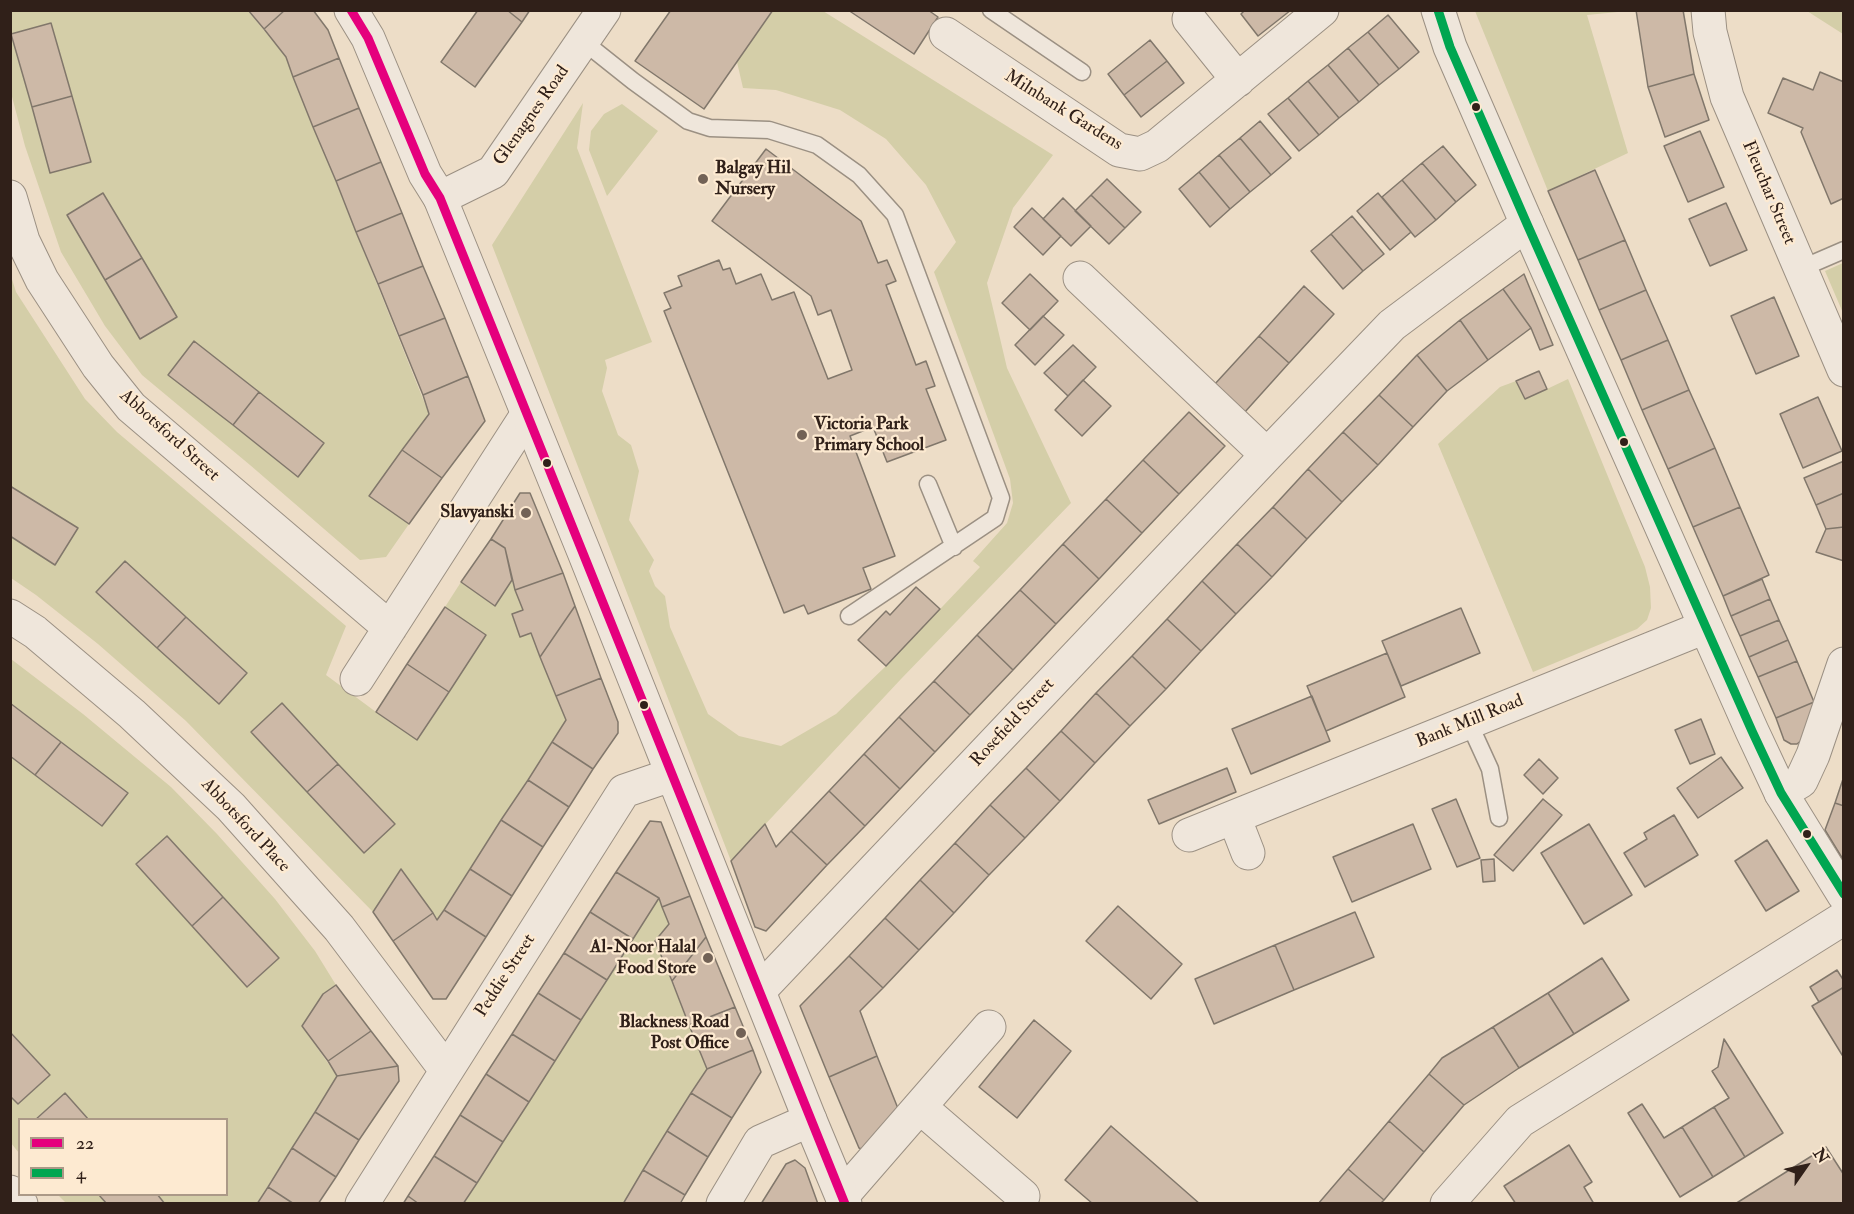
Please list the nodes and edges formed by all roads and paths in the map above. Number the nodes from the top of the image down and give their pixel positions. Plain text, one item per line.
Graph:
1 (351, 10) edge
2 (604, 10) edge
3 (991, 10) edge
4 (1322, 10) edge
5 (1438, 10) edge
6 (1708, 10) edge
7 (1189, 19) dead end
8 (946, 34) dead end
9 (584, 42) junction
10 (1082, 72) dead end
11 (1238, 80) junction
12 (10, 197) edge
13 (440, 198) junction
14 (1527, 224) junction
15 (1844, 250) edge
16 (1800, 269) junction
17 (1080, 278) dead end
18 (1844, 370) edge
19 (527, 415) junction
20 (1267, 455) junction
21 (928, 484) dead end
22 (954, 547) junction
23 (10, 616) edge
24 (849, 616) dead end
25 (1705, 627) junction
26 (390, 628) junction
27 (1844, 664) edge
28 (357, 679) dead end
29 (1469, 723) junction
30 (672, 775) junction
31 (1781, 794) junction
32 (1234, 817) junction
33 (1499, 818) dead end
34 (1189, 836) dead end
35 (1248, 853) dead end
36 (1844, 895) edge
37 (1844, 918) edge
38 (759, 991) junction
39 (989, 1027) dead end
40 (446, 1070) junction
41 (920, 1107) junction
42 (810, 1120) junction
43 (10, 1192) edge
44 (1023, 1196) dead end
45 (844, 1200) edge
46 (21, 1203) edge
47 (362, 1203) edge
48 (723, 1203) edge
49 (1447, 1203) edge

1 - 13 street
2 - 9 street, Glenagnes Road
3 - 10 lane
4 - 11 street, Milnbank Gardens
5 - 14 street
6 - 16 street, Fleuchar Street
7 - 11 street
8 - 11 street, Milnbank Gardens
9 - 13 street, Glenagnes Road
9 - 22 lane
12 - 26 street, Abbotsford Street
13 - 19 street
14 - 20 street, Rosefield Street
14 - 25 street
15 - 16 lane
16 - 18 street, Fleuchar Street
17 - 20 street
19 - 26 street
19 - 30 street
20 - 38 street, Rosefield Street
21 - 22 lane
22 - 24 lane
23 - 40 street, Abbotsford Place
25 - 29 street, Bank Mill Road
25 - 31 street
26 - 28 street
27 - 31 street
29 - 32 street, Bank Mill Road
29 - 33 lane
30 - 38 street
30 - 40 street, Peddie Street
31 - 36 street
32 - 34 street, Bank Mill Road
32 - 35 street
37 - 49 street
38 - 42 street
39 - 41 street
40 - 47 street, Peddie Street
41 - 44 street
41 - 45 street
42 - 45 street
42 - 48 street
43 - 46 street

